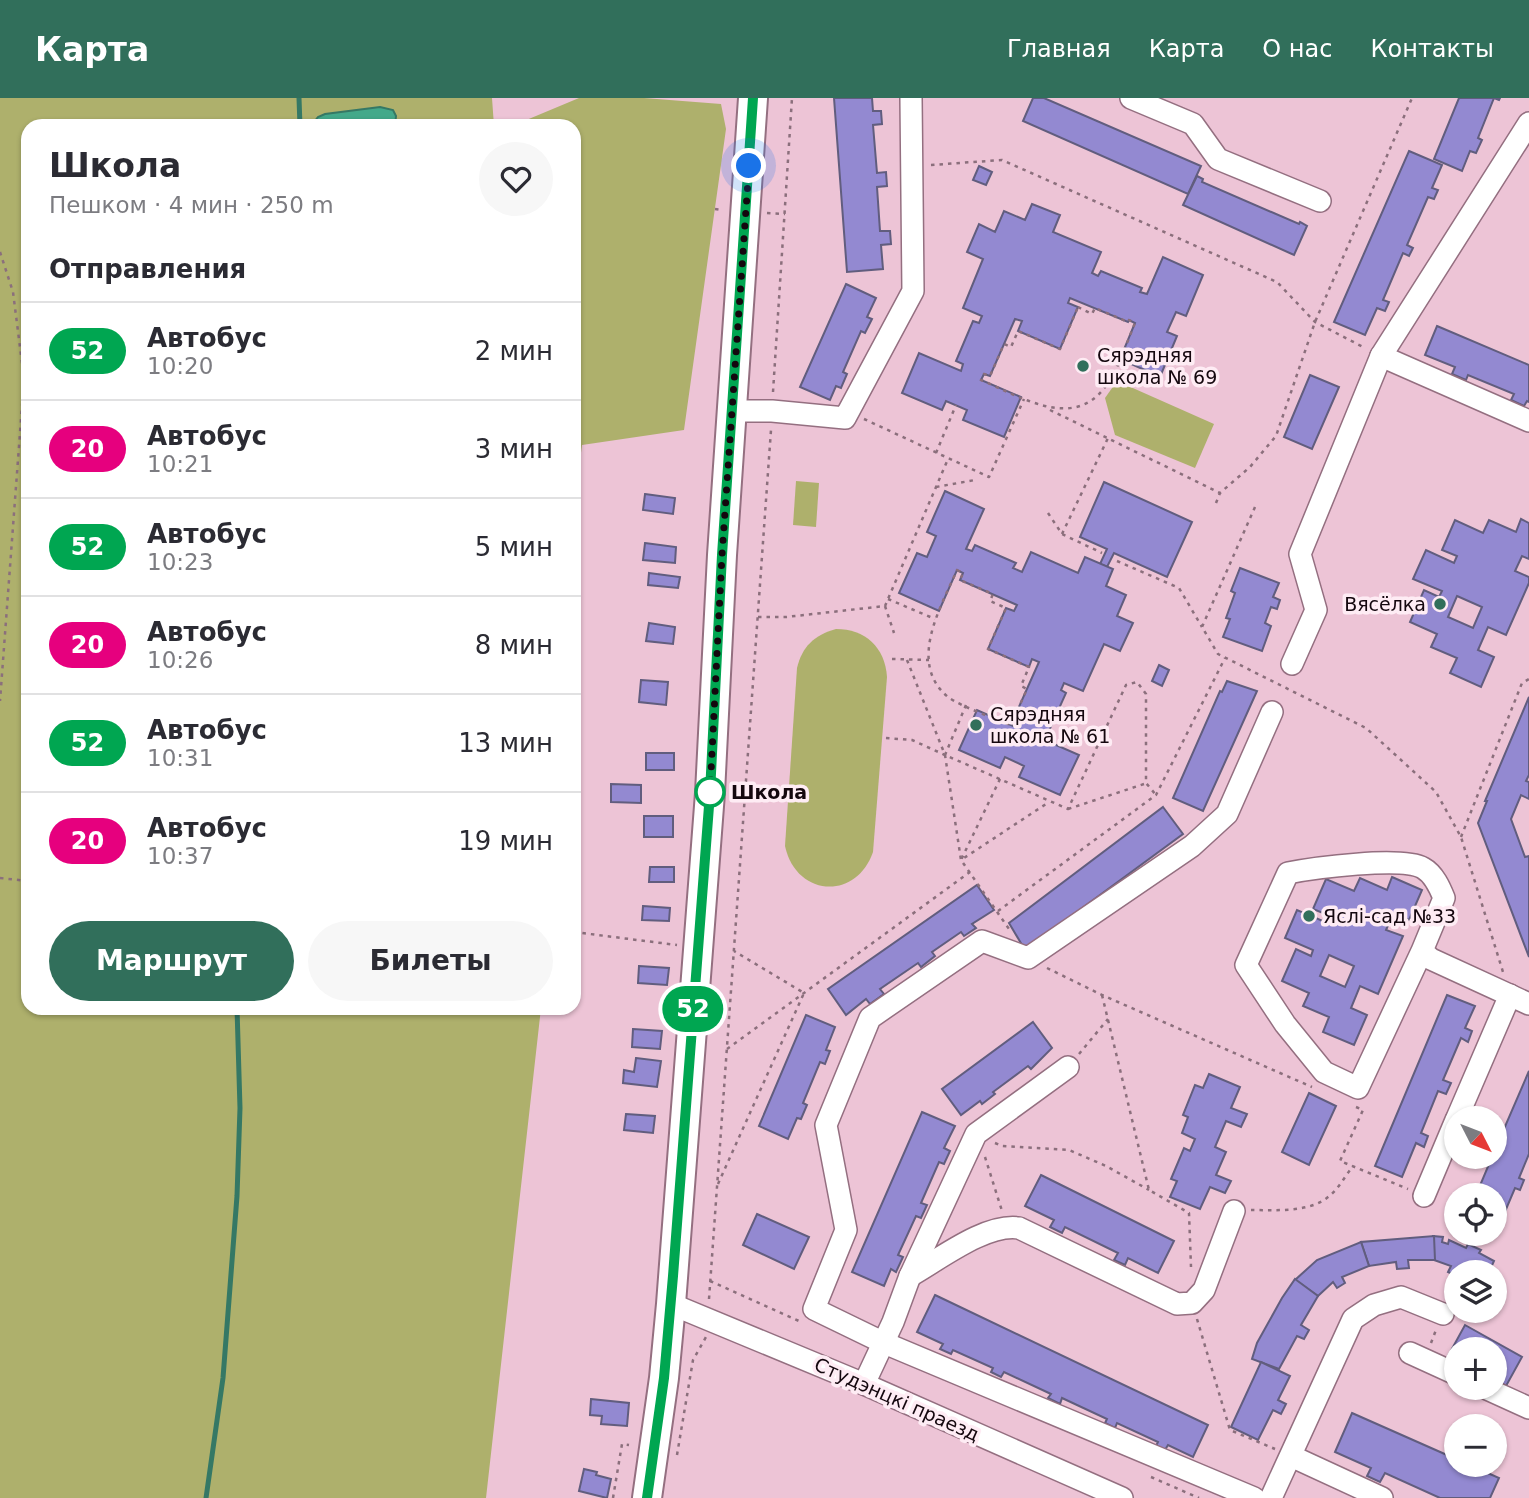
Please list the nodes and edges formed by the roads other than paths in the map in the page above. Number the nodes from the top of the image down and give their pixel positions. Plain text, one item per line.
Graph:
1 (753, 98) edge
2 (911, 98) edge
3 (1131, 98) edge
4 (1529, 123) edge
5 (1320, 201) dead end
6 (1381, 356) junction
7 (733, 411) junction
8 (1529, 421) edge
9 (1292, 664) dead end
10 (1272, 712) dead end
11 (1422, 951) junction
12 (1519, 999) edge
13 (1068, 1067) road end
14 (1463, 1106) edge
15 (1444, 1147) edge
16 (1423, 1196) road end
17 (1234, 1211) road end
18 (911, 1276) junction
19 (671, 1304) junction
20 (1443, 1314) road end
21 (882, 1342) junction
22 (1417, 1356) road end
23 (1444, 1368) edge
24 (864, 1384) junction
25 (1507, 1398) edge
26 (1529, 1408) edge
27 (1291, 1456) junction
28 (647, 1498) edge
29 (1122, 1498) edge
30 (1254, 1498) edge
31 (1272, 1498) edge
32 (1382, 1498) edge

1 - 7 main road
2 - 7 street
3 - 5 street
4 - 6 street
6 - 8 street
6 - 9 street
7 - 19 main road
10 - 21 street
11 - 11 street
11 - 12 street
12 - 14 street
13 - 18 street
15 - 16 street
17 - 18 street
18 - 21 street
19 - 24 street, Студэнцкі праезд
19 - 28 main road
20 - 27 street
21 - 24 street
21 - 30 street
22 - 23 street
24 - 29 street, Студэнцкі праезд
25 - 26 street
27 - 31 street
27 - 32 street

